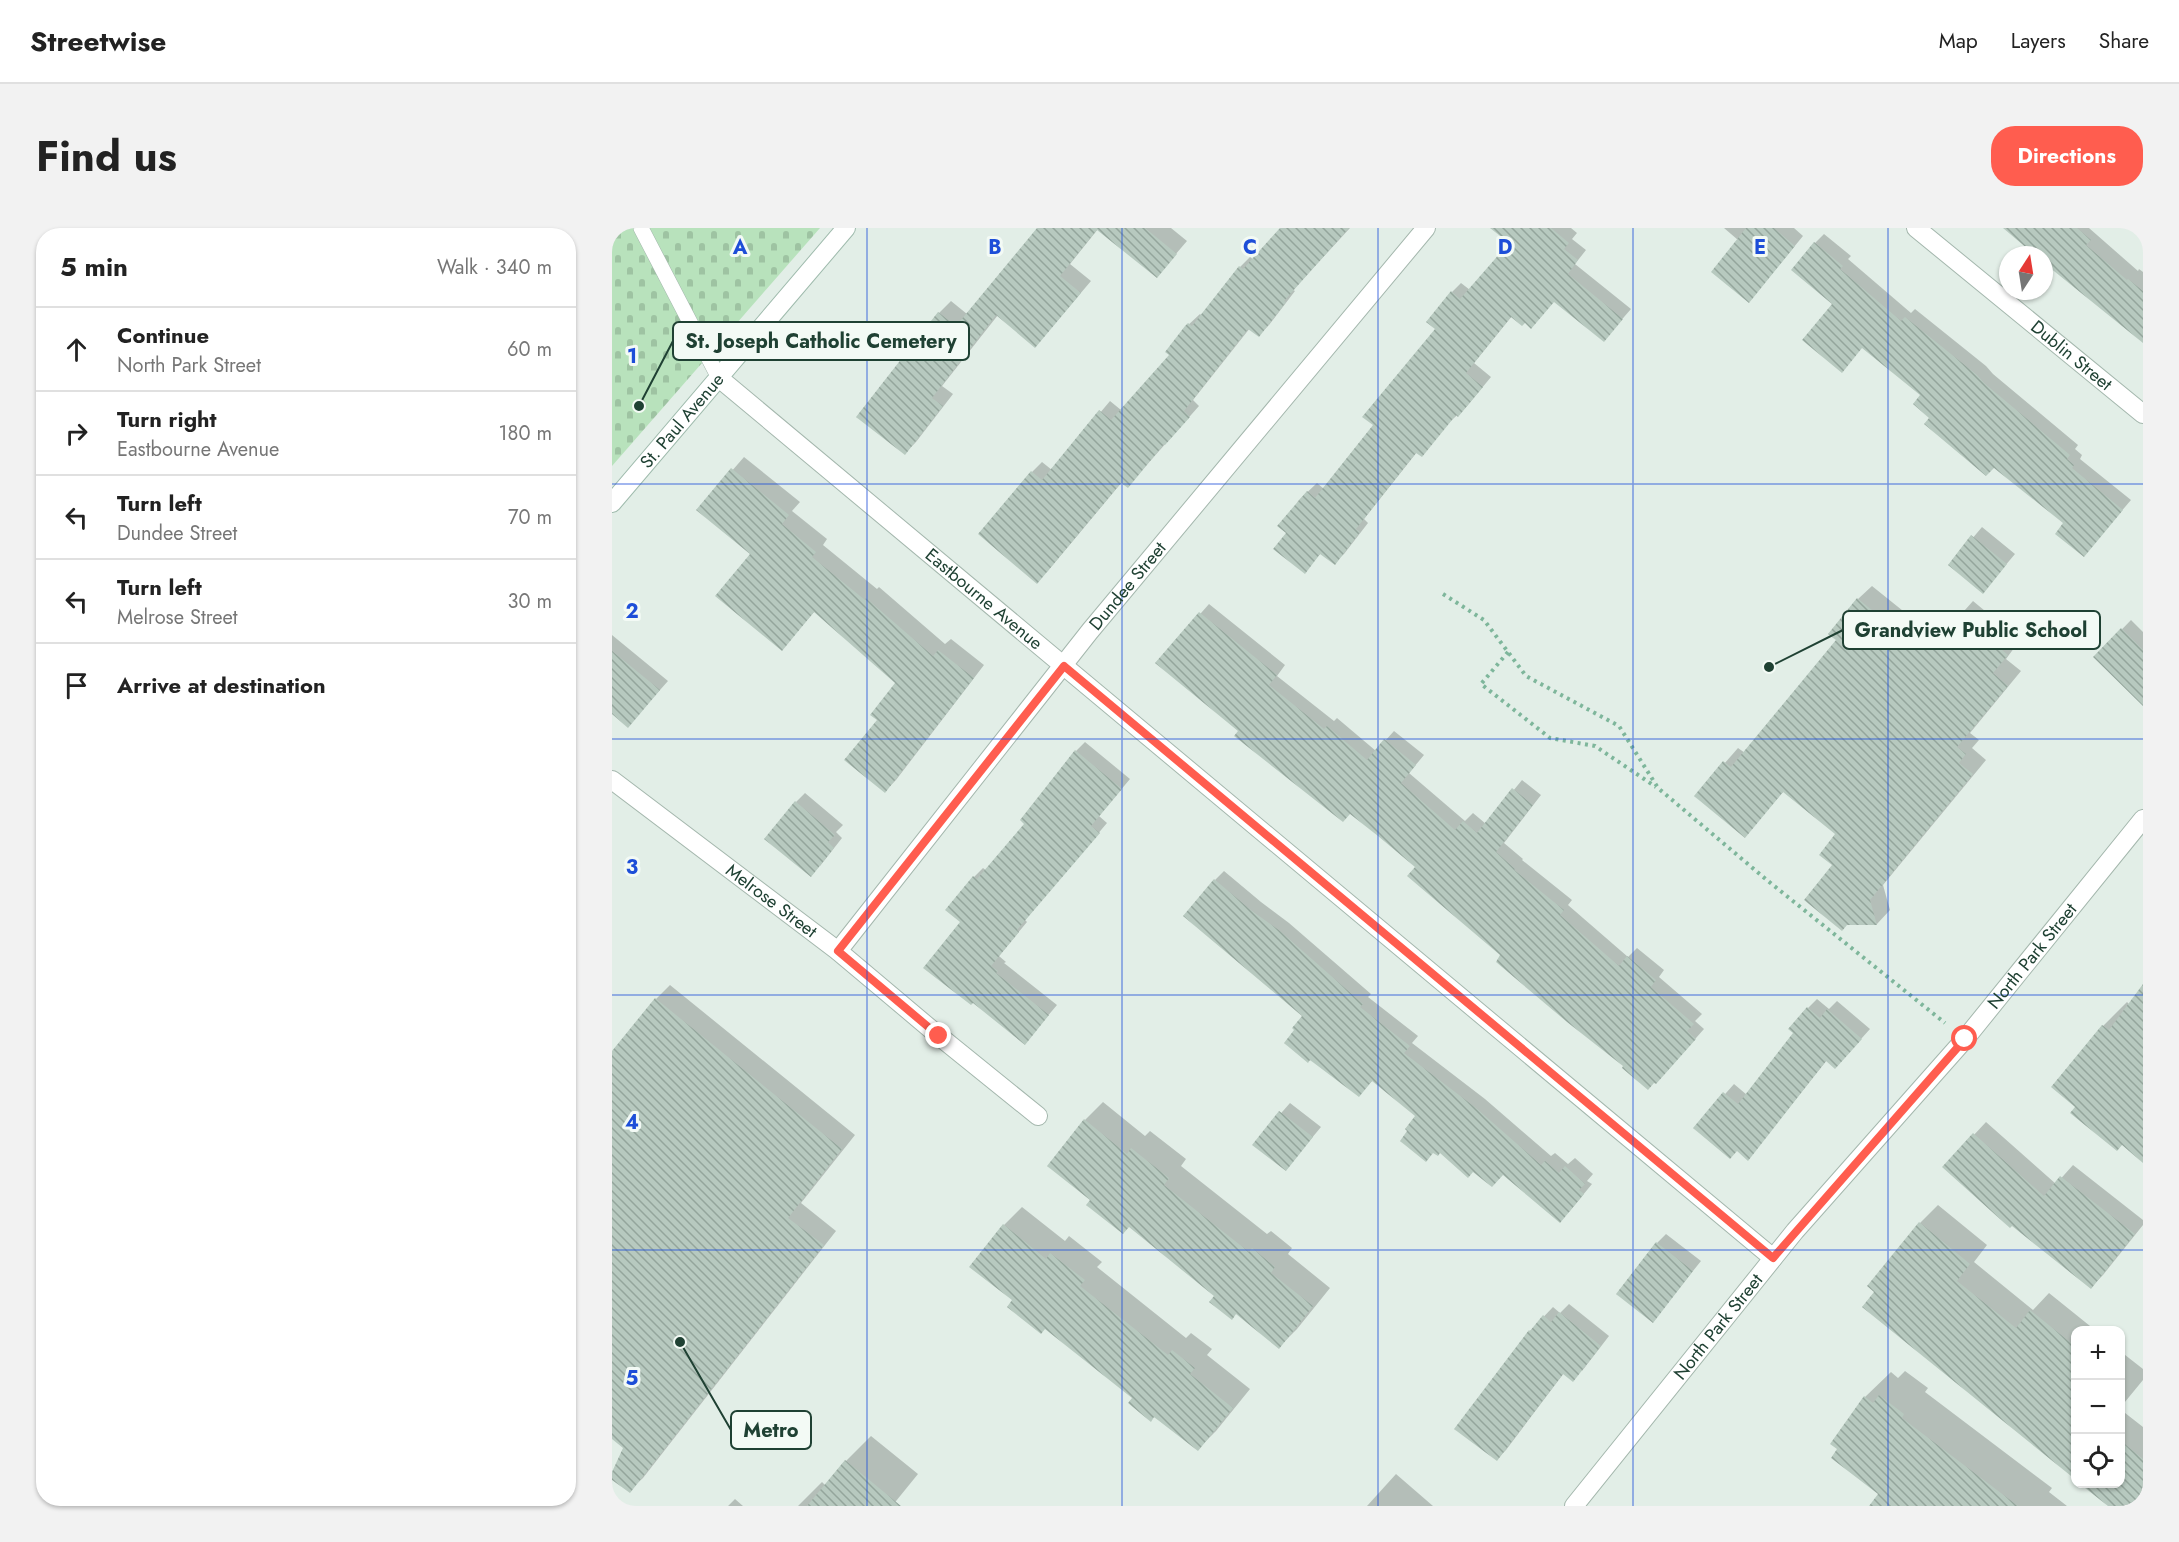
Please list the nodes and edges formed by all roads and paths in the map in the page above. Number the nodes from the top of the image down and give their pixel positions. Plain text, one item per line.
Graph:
1 (641, 228) edge
2 (846, 228) edge
3 (1426, 228) edge
4 (1916, 228) edge
5 (719, 378) junction
6 (2143, 414) edge
7 (612, 503) edge
8 (1443, 594) dead end
9 (1508, 652) junction
10 (1064, 666) junction
11 (612, 780) edge
12 (1658, 788) junction
13 (2143, 819) edge
14 (838, 951) junction
15 (1965, 1039) junction
16 (1038, 1116) dead end
17 (1773, 1258) junction
18 (1574, 1506) edge

1 - 5 lane
2 - 5 street, St. Paul Avenue
3 - 10 street, Dundee Street
4 - 6 street, Dublin Street
5 - 7 street, St. Paul Avenue
5 - 10 street, Eastbourne Avenue
8 - 9 path
9 - 12 path
9 - 12 path
10 - 14 street, Dundee Street
10 - 17 street, Eastbourne Avenue
11 - 14 street, Melrose Street
12 - 15 path
13 - 15 street, North Park Street
14 - 16 street, Melrose Street
15 - 17 street, North Park Street
17 - 18 street, North Park Street

